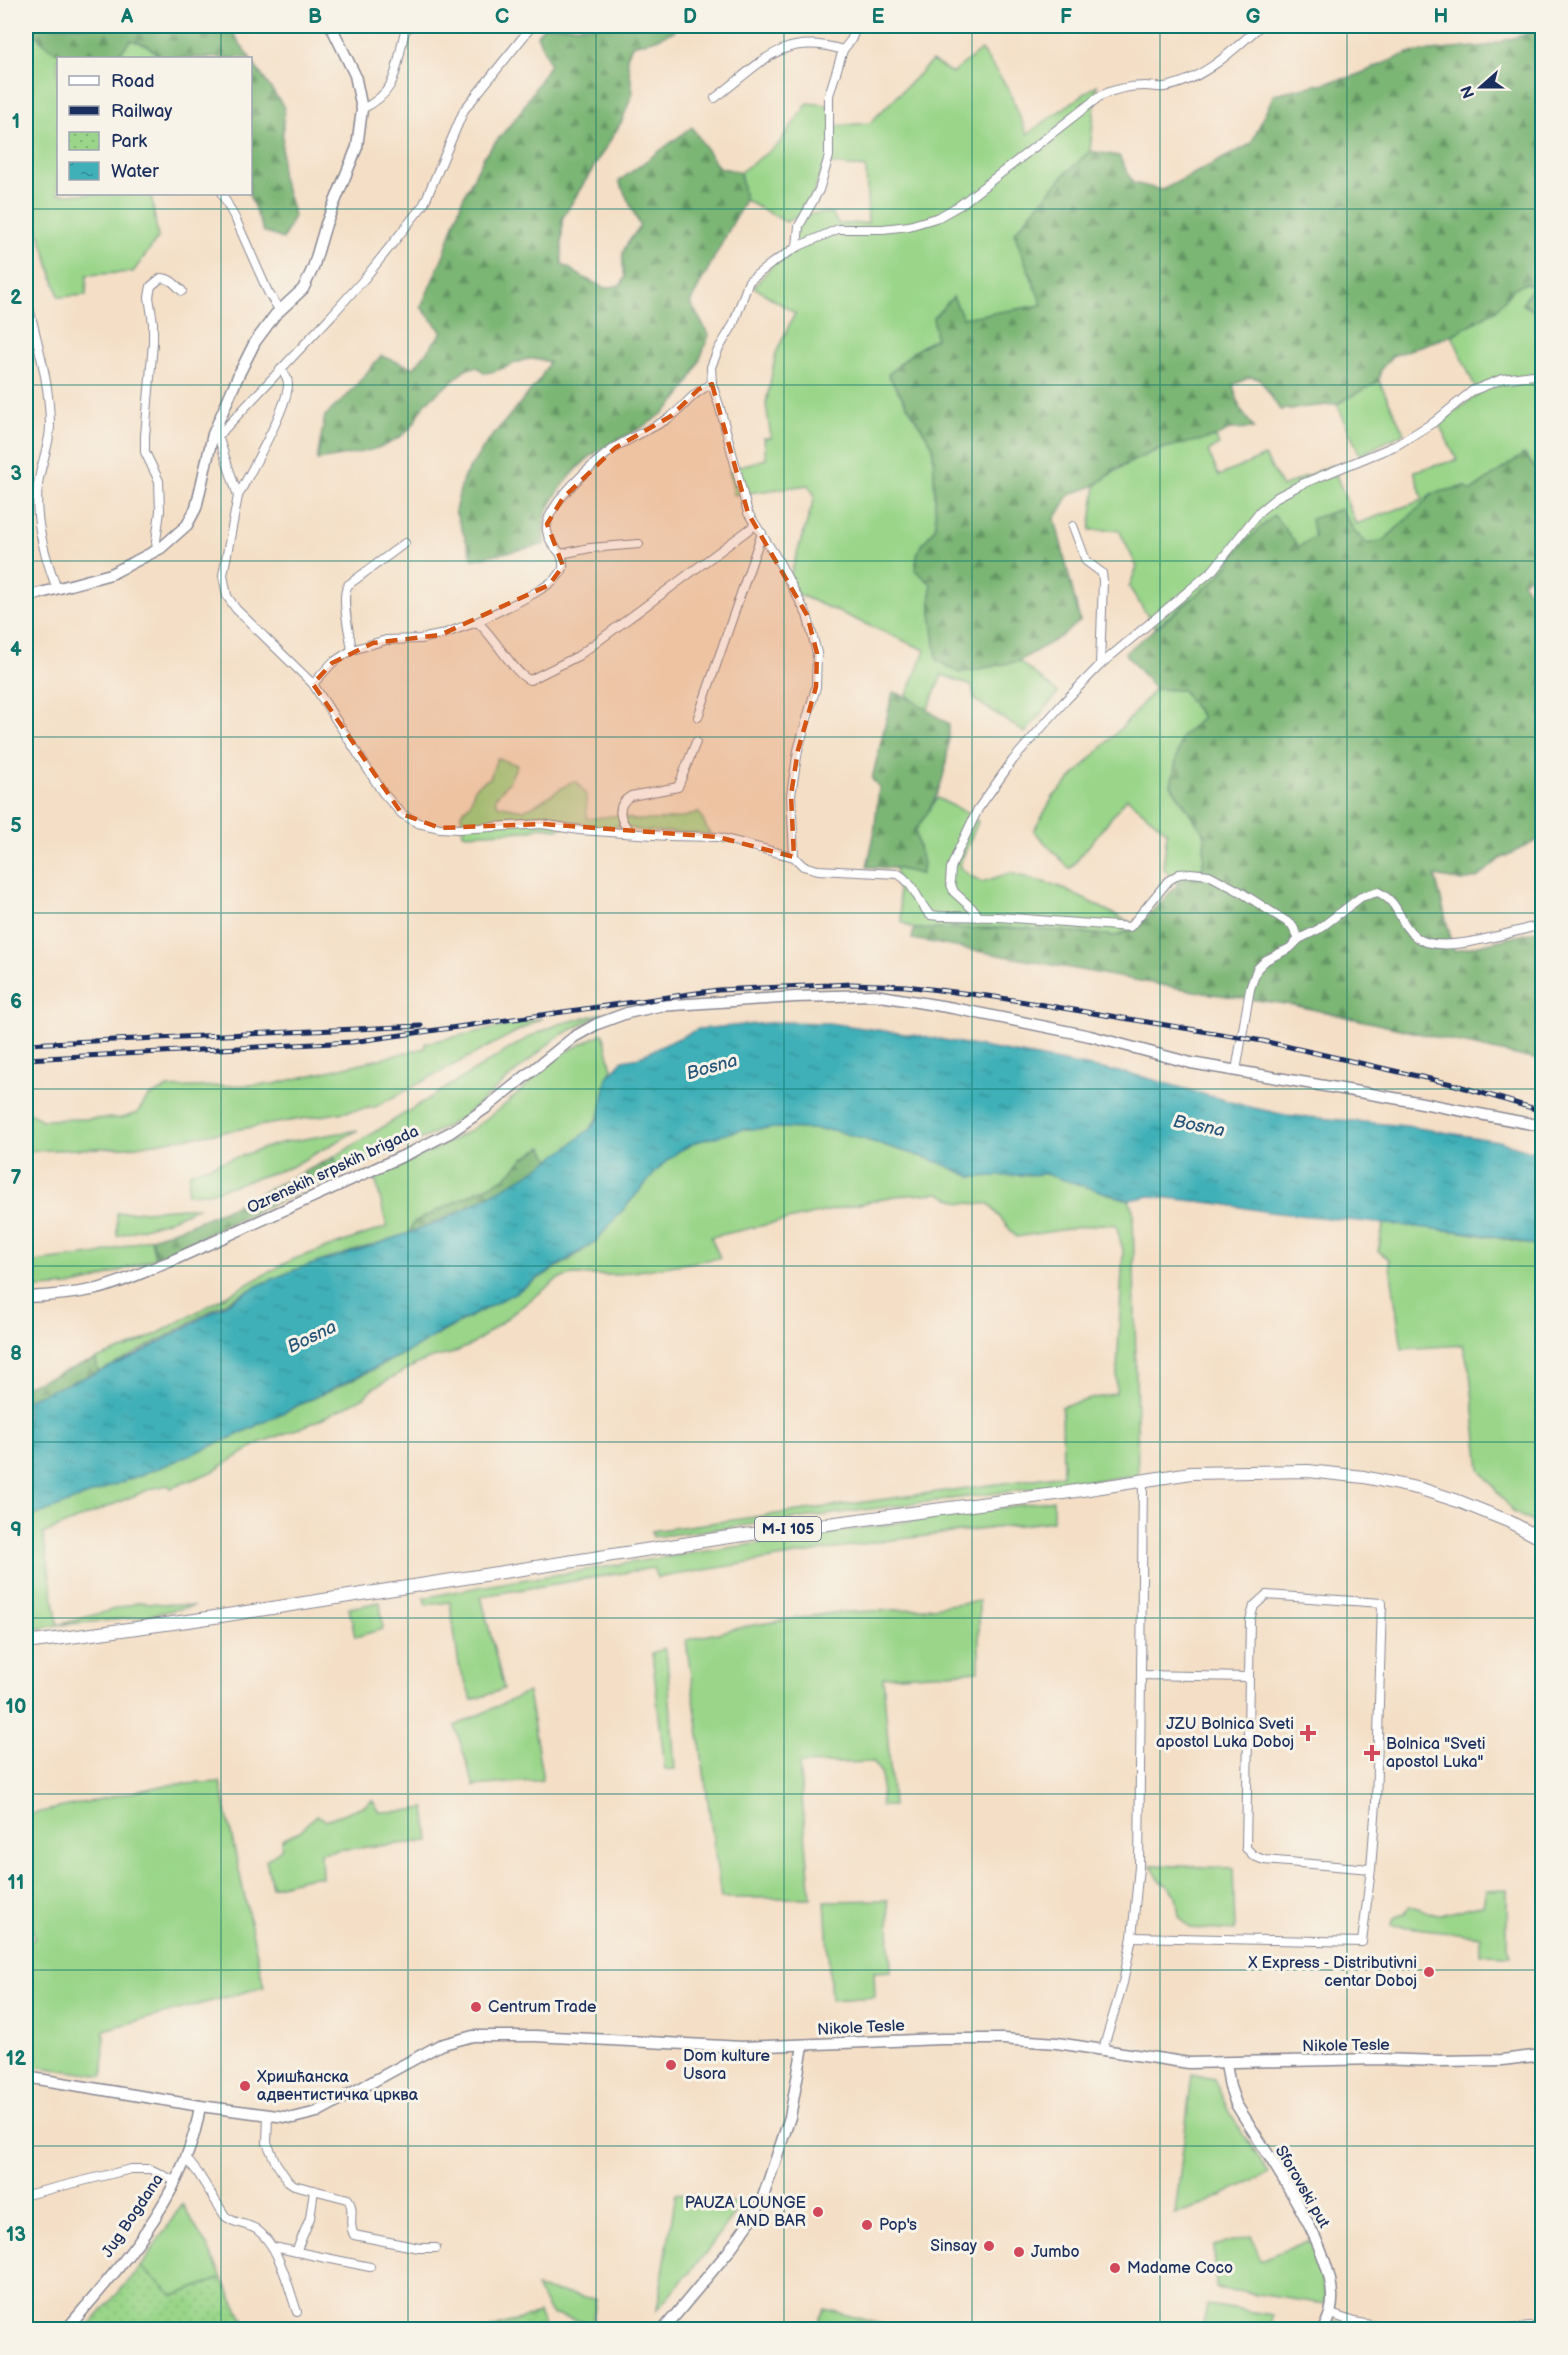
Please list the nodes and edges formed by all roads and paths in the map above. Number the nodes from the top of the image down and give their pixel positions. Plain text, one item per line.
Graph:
1 (332, 26) edge
2 (411, 26) edge
3 (532, 26) edge
4 (857, 26) edge
5 (1260, 26) edge
6 (843, 50) junction
7 (715, 98) dead end
8 (362, 109) junction
9 (223, 195) edge
10 (797, 247) junction
11 (182, 291) dead end
12 (26, 295) edge
13 (280, 311) junction
14 (281, 369) junction
15 (1542, 374) edge
16 (712, 384) junction
17 (215, 435) junction
18 (238, 496) junction
19 (755, 525) junction
20 (1073, 526) dead end
21 (762, 533) junction
22 (405, 543) dead end
23 (639, 544) dead end
24 (157, 550) junction
25 (561, 554) junction
26 (57, 589) junction
27 (26, 597) edge
28 (477, 622) junction
29 (352, 651) junction
30 (1100, 665) junction
31 (313, 684) junction
32 (698, 717) dead end
33 (696, 742) dead end
34 (631, 832) junction
35 (794, 857) junction
36 (978, 917) junction
37 (1542, 925) edge
38 (1299, 939) junction
39 (1236, 1071) junction
40 (1542, 1126) edge
41 (26, 1297) edge
42 (1143, 1482) junction
43 (1542, 1539) edge
44 (26, 1643) edge
45 (1141, 1675) junction
46 (1248, 1677) junction
47 (1371, 1869) junction
48 (1132, 1937) junction
49 (803, 2046) junction
50 (1103, 2049) junction
51 (1542, 2055) edge
52 (1226, 2063) junction
53 (26, 2077) edge
54 (200, 2106) junction
55 (268, 2115) junction
56 (186, 2158) junction
57 (175, 2181) junction
58 (314, 2190) junction
59 (26, 2195) edge
60 (273, 2247) junction
61 (436, 2248) dead end
62 (296, 2252) junction
63 (370, 2267) dead end
64 (297, 2313) dead end
65 (1331, 2314) junction
66 (1542, 2326) edge
67 (1529, 2328) edge
68 (66, 2330) edge
69 (663, 2330) edge
70 (1323, 2330) edge
71 (1397, 2330) edge
72 (1498, 2330) edge

1 - 8 street
2 - 8 street
3 - 14 street
4 - 6 street
5 - 10 street
6 - 7 street
6 - 10 street
8 - 13 street
9 - 13 street
10 - 16 street
11 - 24 street
12 - 26 street
13 - 17 street
14 - 17 street
14 - 18 street
15 - 30 street
16 - 19 street
16 - 25 street
17 - 18 street
17 - 24 street
18 - 31 street
19 - 21 street
19 - 28 street
20 - 30 street
21 - 32 street
21 - 35 street
22 - 29 street
23 - 25 street
24 - 26 street
25 - 28 street
26 - 27 street
28 - 29 street
29 - 31 street
30 - 36 street
31 - 34 street
33 - 34 street
34 - 35 street
35 - 36 street
36 - 38 street
37 - 38 street
38 - 39 street
39 - 40 street, Ozrenskih srpskih brigada
39 - 41 street, Ozrenskih srpskih brigada
42 - 43 main road, M-I 105
42 - 44 main road, M-I 105
42 - 45 street
45 - 46 street
45 - 48 street
46 - 47 street
46 - 47 street
47 - 48 street
48 - 50 street
49 - 50 street, Nikole Tesle
49 - 55 street, Nikole Tesle
49 - 69 street
50 - 52 street, Nikole Tesle
51 - 52 street, Nikole Tesle
52 - 65 street, Sforovski put
53 - 54 street, Nikole Tesle
54 - 55 street, Nikole Tesle
54 - 56 street, Jug Bogdana
55 - 58 street
56 - 57 street, Jug Bogdana
56 - 60 street
57 - 59 street
57 - 68 street, Jug Bogdana
58 - 61 street
58 - 62 street
60 - 62 street
60 - 64 street
62 - 63 street
65 - 70 street, Sforovski put
65 - 71 street
66 - 67 street
67 - 72 street

